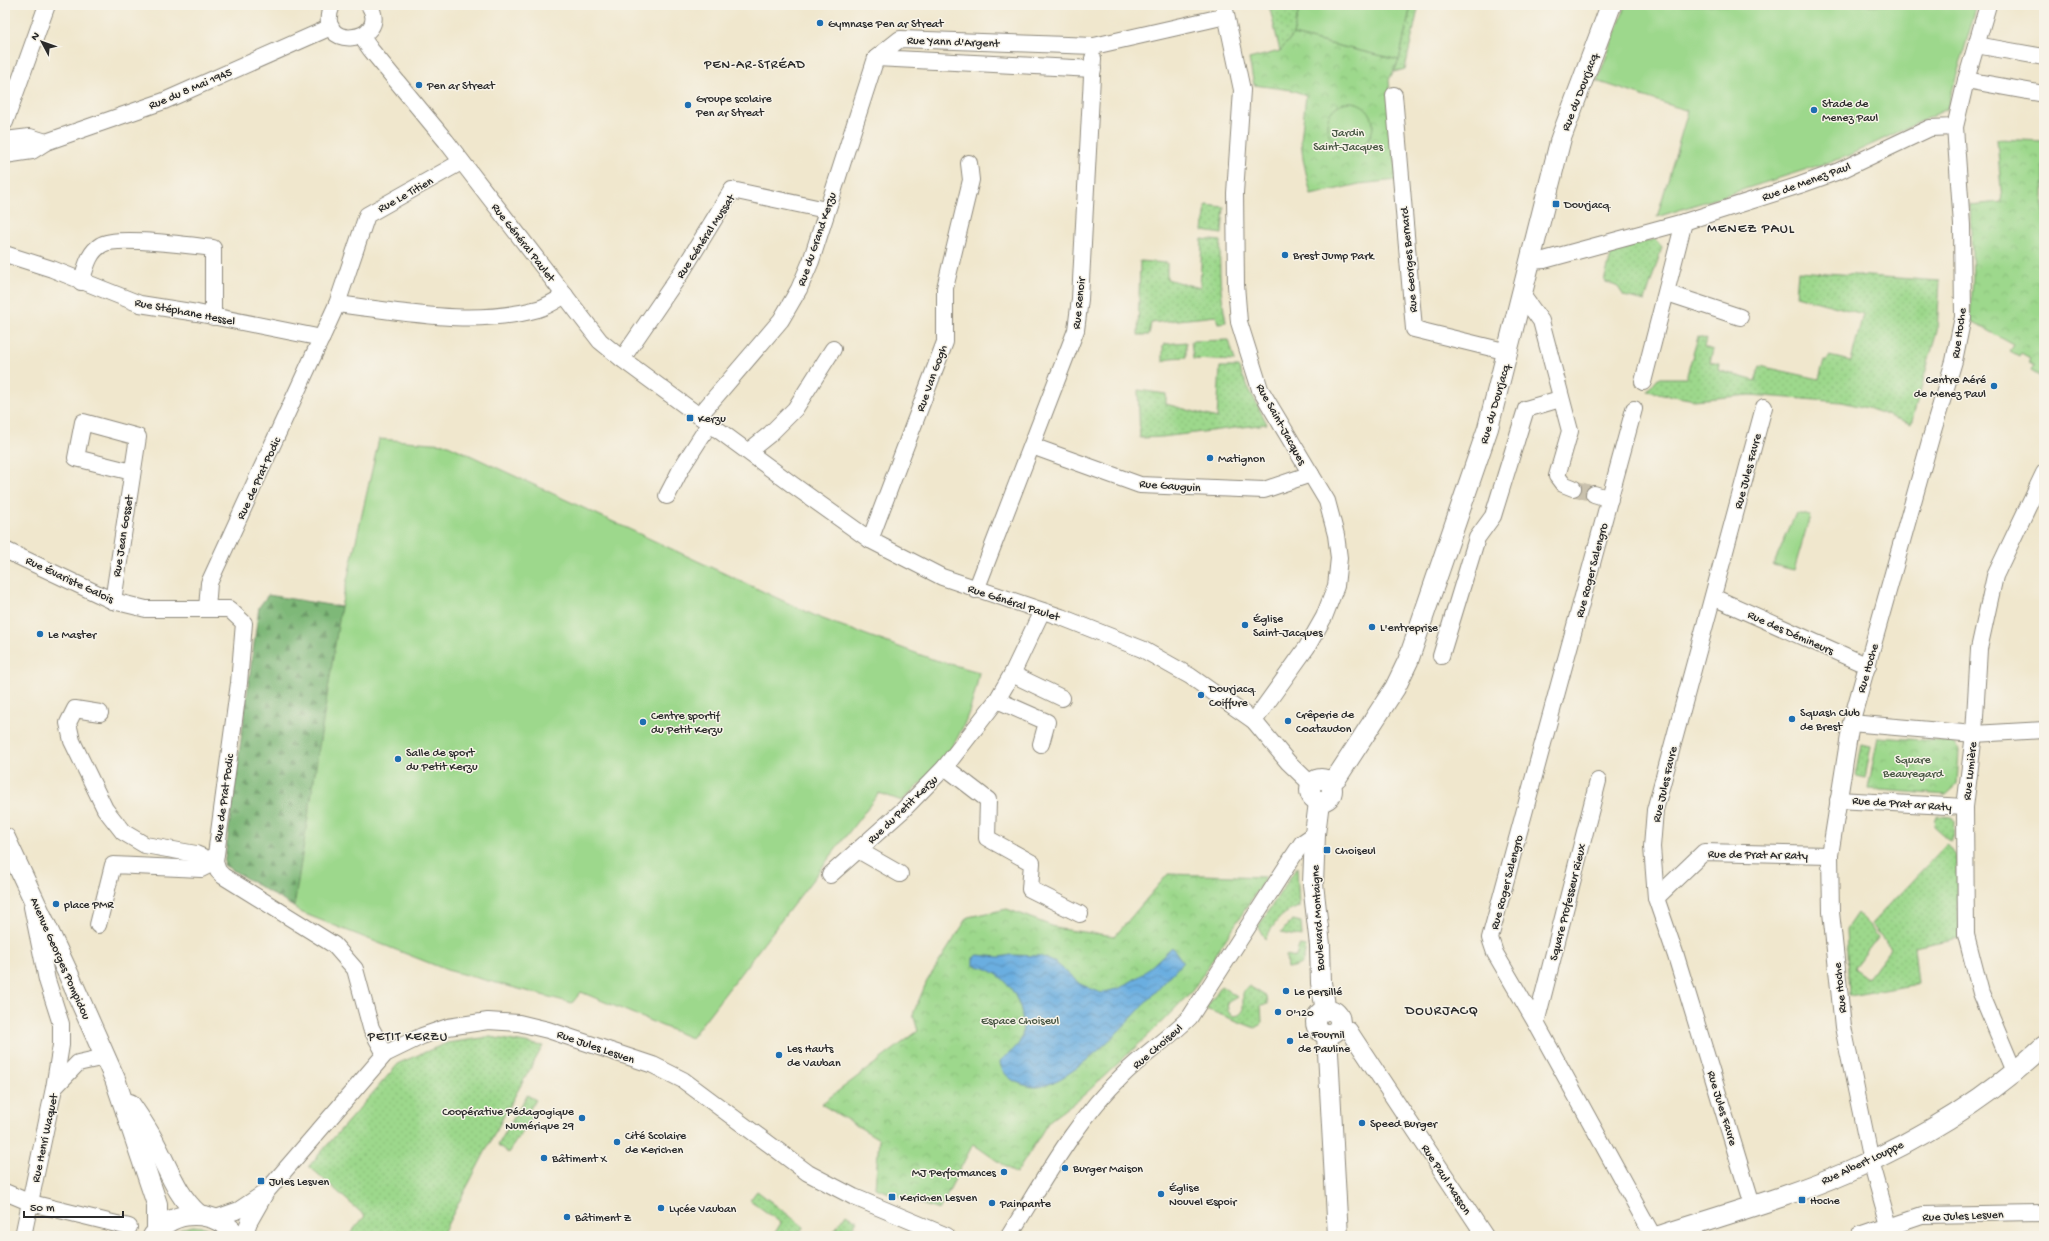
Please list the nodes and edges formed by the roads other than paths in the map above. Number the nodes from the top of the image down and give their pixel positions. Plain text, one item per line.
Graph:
1 (47, 5) edge
2 (332, 5) edge
3 (1611, 5) edge
4 (1988, 5) edge
5 (371, 6) edge
6 (1225, 10) edge
7 (331, 27) junction
8 (361, 36) junction
9 (1976, 45) junction
10 (1094, 46) junction
11 (2044, 57) edge
12 (876, 58) junction
13 (1093, 69) junction
14 (1966, 80) junction
15 (2044, 94) edge
16 (1394, 95) dead end
17 (5, 122) edge
18 (1955, 127) junction
19 (5, 140) edge
20 (46, 142) junction
21 (5, 155) edge
22 (461, 162) junction
23 (969, 163) dead end
24 (826, 210) junction
25 (1684, 222) junction
26 (5, 254) edge
27 (1531, 261) junction
28 (81, 282) junction
29 (1522, 294) junction
30 (1667, 294) junction
31 (565, 295) junction
32 (337, 304) junction
33 (212, 317) junction
34 (1740, 317) dead end
35 (322, 338) junction
36 (833, 349) dead end
37 (1508, 352) junction
38 (622, 358) junction
39 (1643, 382) dead end
40 (1560, 399) junction
41 (1764, 407) dead end
42 (1634, 409) dead end
43 (704, 419) junction
44 (1032, 446) junction
45 (749, 451) junction
46 (132, 472) dead end
47 (2044, 473) edge
48 (1311, 474) junction
49 (1573, 488) tunnel mouth
50 (1594, 494) tunnel mouth
51 (667, 496) dead end
52 (1610, 499) junction
53 (870, 540) junction
54 (5, 550) edge
55 (976, 590) junction
56 (1713, 598) junction
57 (113, 600) junction
58 (207, 609) junction
59 (1042, 611) junction
60 (1441, 656) dead end
61 (1868, 666) junction
62 (1012, 674) junction
63 (1062, 698) dead end
64 (997, 700) junction
65 (100, 713) dead end
66 (1254, 721) junction
67 (1851, 723) junction
68 (2044, 730) edge
69 (1974, 734) junction
70 (1041, 744) dead end
71 (945, 767) junction
72 (1598, 781) dead end
73 (1320, 789) junction
74 (1838, 800) junction
75 (1965, 808) junction
76 (1315, 834) junction
77 (5, 838) edge
78 (858, 850) junction
79 (1830, 856) junction
80 (214, 862) junction
81 (900, 874) dead end
82 (830, 875) dead end
83 (29, 887) junction
84 (1656, 898) junction
85 (1080, 914) dead end
86 (98, 925) dead end
87 (1536, 1022) junction
88 (1334, 1030) junction
89 (61, 1045) junction
90 (2044, 1046) edge
91 (385, 1054) junction
92 (105, 1057) junction
93 (78, 1063) junction
94 (2014, 1074) junction
95 (115, 1079) junction
96 (54, 1088) junction
97 (1871, 1161) junction
98 (5, 1192) edge
99 (266, 1192) junction
100 (31, 1203) junction
101 (1752, 1205) junction
102 (2044, 1213) edge
103 (207, 1216) junction
104 (129, 1227) dead end
105 (1890, 1231) edge
106 (155, 1233) edge
107 (23, 1236) edge
108 (238, 1236) edge
109 (244, 1236) edge
110 (948, 1236) edge
111 (1009, 1236) edge
112 (1338, 1236) edge
113 (1485, 1236) edge
114 (1653, 1236) edge
115 (1659, 1236) edge
116 (1860, 1236) edge

1 - 17 street
2 - 7 street
3 - 27 main road, Rue du Dourjacq
4 - 9 street
5 - 8 street
6 - 10 street, Rue Yann d'Argent
6 - 48 street, Rue Saint-Jacques
7 - 8 street
7 - 20 street, Rue du 8 Mai 1945
8 - 22 street, Rue Général Paulet
9 - 11 street
9 - 14 street
10 - 12 street, Rue Yann d'Argent
10 - 13 street, Rue Renoir
12 - 13 street, Rue Yann d'Argent
12 - 24 street, Rue du Grand Kerzu
13 - 44 street, Rue Renoir
14 - 15 street
14 - 18 street
16 - 37 street, Rue Georges Bernard
18 - 25 street, Rue de Menez Paul
18 - 61 street, Rue Hoche
19 - 20 street
20 - 21 street, Rue du 8 Mai 1945
22 - 31 street, Rue Général Paulet
22 - 32 street, Rue Le Titien
23 - 53 street, Rue Van Gogh
24 - 38 street, Rue Général Mussat
24 - 43 street, Rue du Grand Kerzu
25 - 27 street, Rue de Menez Paul
25 - 30 street
26 - 28 street, Rue Stéphane Hessel
27 - 29 main road, Rue du Dourjacq
28 - 33 street, Rue Stéphane Hessel
28 - 33 street
29 - 37 main road, Rue du Dourjacq
29 - 40 street
30 - 34 street
30 - 39 street
31 - 32 street
31 - 38 street, Rue Général Paulet
32 - 35 street, Rue de Prat Podic
33 - 35 street, Rue Stéphane Hessel
35 - 58 street, Rue de Prat Podic
36 - 45 street
37 - 73 main road, Rue du Dourjacq
38 - 43 street, Rue Général Paulet
40 - 49 street
40 - 60 street
41 - 56 street, Rue Jules Favre
42 - 52 street, Rue Roger Salengro
43 - 45 street, Rue Général Paulet
43 - 51 street
44 - 48 street, Rue Gauguin
44 - 55 street, Rue Renoir
45 - 53 street, Rue Général Paulet
46 - 57 street, Rue Jean Gosset
47 - 69 street, Rue Lumière
48 - 66 street, Rue Saint-Jacques
50 - 52 street
52 - 87 street, Rue Roger Salengro
53 - 55 street, Rue Général Paulet
54 - 57 street, Rue Évariste Galois
55 - 59 street, Rue Général Paulet
56 - 61 street, Rue des Démineurs
56 - 84 street, Rue Jules Favre
57 - 58 street, Rue Évariste Galois
58 - 80 street, Rue de Prat Podic
59 - 62 street, Rue du Petit Kerzu
59 - 66 street, Rue Général Paulet
61 - 67 street, Rue Hoche
62 - 63 street
62 - 64 street, Rue du Petit Kerzu
64 - 70 street
64 - 71 street, Rue du Petit Kerzu
65 - 80 street
66 - 73 street, Rue Général Paulet
67 - 69 street
67 - 74 street, Rue Hoche
68 - 69 street
69 - 75 street, Rue Lumière
71 - 78 street, Rue du Petit Kerzu
71 - 85 street, Rue du Petit Kerzu
72 - 87 street, Square Professeur Rieux
73 - 76 main road, Boulevard Montaigne
74 - 75 street, Rue de Prat ar Raty
74 - 79 street, Rue Hoche
75 - 94 street, Rue Lumière
76 - 88 main road, Boulevard Montaigne
76 - 111 street, Rue Choiseul
77 - 83 main road, Avenue Georges Pompidou
78 - 81 street, Rue du Petit Kerzu
78 - 82 street, Rue du Petit Kerzu
79 - 84 street, Rue de Prat Ar Raty
79 - 97 street, Rue Hoche
80 - 86 street
80 - 91 street
83 - 89 street, Rue Henri Waquet
83 - 92 main road, Avenue Georges Pompidou
84 - 101 street, Rue Jules Favre
87 - 114 street, Rue Roger Salengro
88 - 112 main road
88 - 113 street, Rue Paul Masson
89 - 93 street
89 - 96 street, Rue Henri Waquet
90 - 94 main road, Rue Albert Louppe
91 - 99 street, Rue Jules Lesven
91 - 110 street, Rue Jules Lesven
92 - 93 street
92 - 95 main road, Avenue Georges Pompidou
93 - 96 street, Rue Henri Waquet
94 - 97 main road, Rue Albert Louppe
95 - 103 main road, Avenue Georges Pompidou
95 - 106 main road, Avenue Georges Pompidou
96 - 100 street, Rue Henri Waquet
97 - 101 main road, Rue Albert Louppe
97 - 105 street, Rue Hoche
98 - 100 street
99 - 103 street, Rue Jules Lesven
99 - 109 street, Rue Jules Lesven
100 - 104 street
100 - 107 street, Rue Henri Waquet
101 - 115 main road, Rue Albert Louppe
102 - 105 street, Rue Jules Lesven
103 - 106 main road
103 - 108 main road, Avenue Georges Pompidou
105 - 116 street, Rue Jules Lesven

